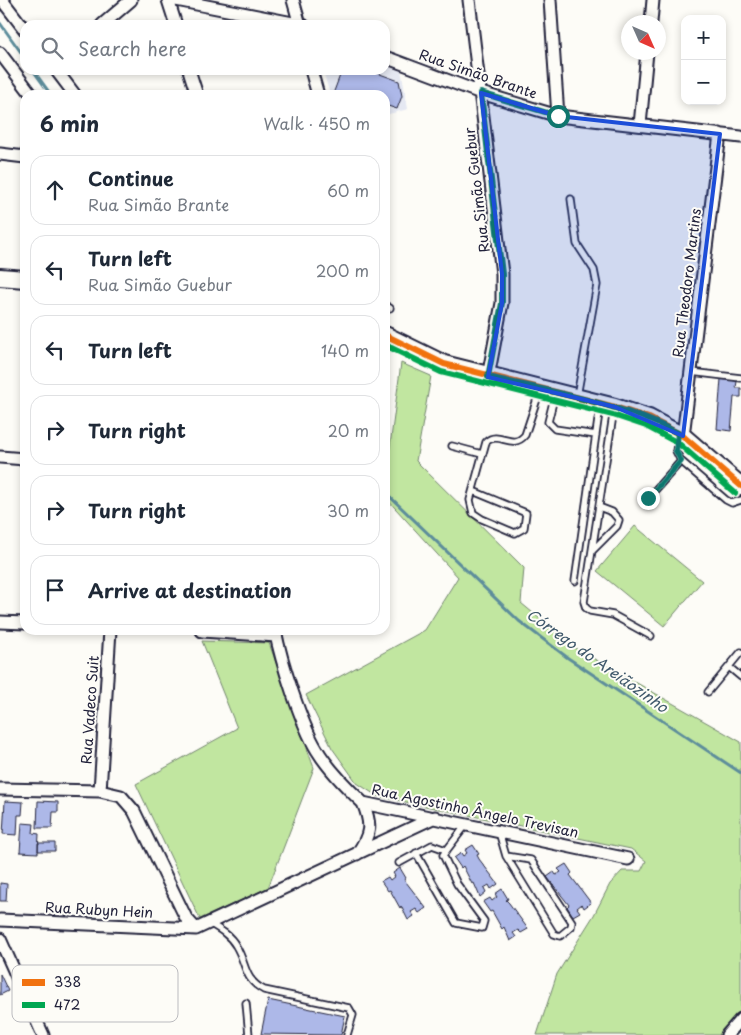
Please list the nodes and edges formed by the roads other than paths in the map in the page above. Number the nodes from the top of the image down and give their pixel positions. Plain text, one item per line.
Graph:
1 (2, 0) edge
2 (131, 0) edge
3 (168, 0) edge
4 (176, 0) edge
5 (292, 0) edge
6 (469, 0) edge
7 (550, 0) edge
8 (653, 0) edge
9 (651, 15) edge
10 (108, 20) edge
11 (174, 20) edge
12 (276, 20) edge
13 (299, 20) edge
14 (20, 23) edge
15 (0, 53) edge
16 (390, 58) edge
17 (646, 60) edge
18 (60, 75) edge
19 (191, 75) edge
20 (312, 75) edge
21 (28, 90) edge
22 (71, 90) edge
23 (195, 90) edge
24 (317, 90) edge
25 (481, 93) junction
26 (558, 116) junction
27 (640, 125) junction
28 (720, 134) junction
29 (741, 137) edge
30 (0, 154) edge
31 (20, 156) edge
32 (571, 199) dead end
33 (0, 277) edge
34 (20, 279) edge
35 (390, 337) edge
36 (691, 372) junction
37 (488, 377) junction
38 (741, 378) edge
39 (548, 391) junction
40 (576, 398) junction
41 (608, 405) junction
42 (681, 434) junction
43 (596, 435) junction
44 (452, 446) dead end
45 (482, 454) junction
46 (0, 457) edge
47 (20, 458) edge
48 (681, 461) junction
49 (741, 486) edge
50 (473, 491) junction
51 (648, 498) dead end
52 (741, 500) edge
53 (599, 507) junction
54 (592, 551) junction
55 (575, 581) dead end
56 (0, 622) edge
57 (20, 623) edge
58 (110, 635) edge
59 (277, 635) edge
60 (651, 636) dead end
61 (741, 652) edge
62 (729, 667) junction
63 (741, 676) edge
64 (708, 692) dead end
65 (0, 789) edge
66 (100, 792) junction
67 (363, 803) junction
68 (435, 817) junction
69 (466, 824) junction
70 (499, 831) junction
71 (446, 850) junction
72 (416, 853) junction
73 (357, 854) junction
74 (506, 856) junction
75 (628, 859) dead end
76 (399, 862) dead end
77 (0, 920) edge
78 (209, 923) junction
79 (196, 929) junction
80 (0, 939) edge
81 (12, 966) edge
82 (246, 1003) dead end
83 (741, 1019) edge
84 (37, 1022) edge
85 (43, 1035) edge
86 (249, 1035) edge
87 (347, 1035) edge
88 (727, 1035) edge

1 - 14 street
2 - 10 street
3 - 11 street
4 - 12 street
5 - 13 street
6 - 25 street, Rua Simão Guebur
7 - 26 street
8 - 9 street
15 - 21 street
16 - 25 street, Rua Simão Brante
17 - 27 street
18 - 22 street
19 - 23 street
20 - 24 street
25 - 26 street, Rua Simão Brante
25 - 37 street, Rua Simão Guebur
26 - 27 street, Rua Simão Brante
27 - 28 street, Rua Simão Brante
28 - 29 street, Rua Simão Brante
28 - 36 street, Rua Theodoro Martins
30 - 31 street
32 - 40 lane
33 - 34 main road
35 - 37 main road
36 - 38 lane
36 - 42 street, Rua Theodoro Martins
37 - 39 main road
39 - 40 main road
39 - 43 lane
39 - 45 lane
40 - 41 main road
41 - 42 main road
41 - 43 lane
41 - 53 lane
42 - 48 lane
42 - 49 main road
43 - 55 lane
44 - 45 lane
45 - 50 lane
46 - 47 street
48 - 51 lane
48 - 52 lane
50 - 50 lane
53 - 54 lane
53 - 54 lane
54 - 60 lane
56 - 57 street
58 - 66 street, Rua Vadeco Suit
59 - 67 street, Rua Agostinho Ângelo Trevisan
61 - 62 lane
62 - 63 lane
62 - 64 lane
65 - 66 street
66 - 79 street
67 - 68 street, Rua Agostinho Ângelo Trevisan
67 - 73 street
68 - 69 street, Rua Agostinho Ângelo Trevisan
68 - 73 street
69 - 70 street, Rua Agostinho Ângelo Trevisan
69 - 71 lane
70 - 74 lane
70 - 75 street, Rua Agostinho Ângelo Trevisan
71 - 72 lane
71 - 72 lane
72 - 76 lane
73 - 78 street
74 - 74 lane
77 - 79 street, Rua Rubyn Hein
78 - 79 street
78 - 87 lane
80 - 81 street
82 - 86 lane
83 - 88 street
84 - 85 street

